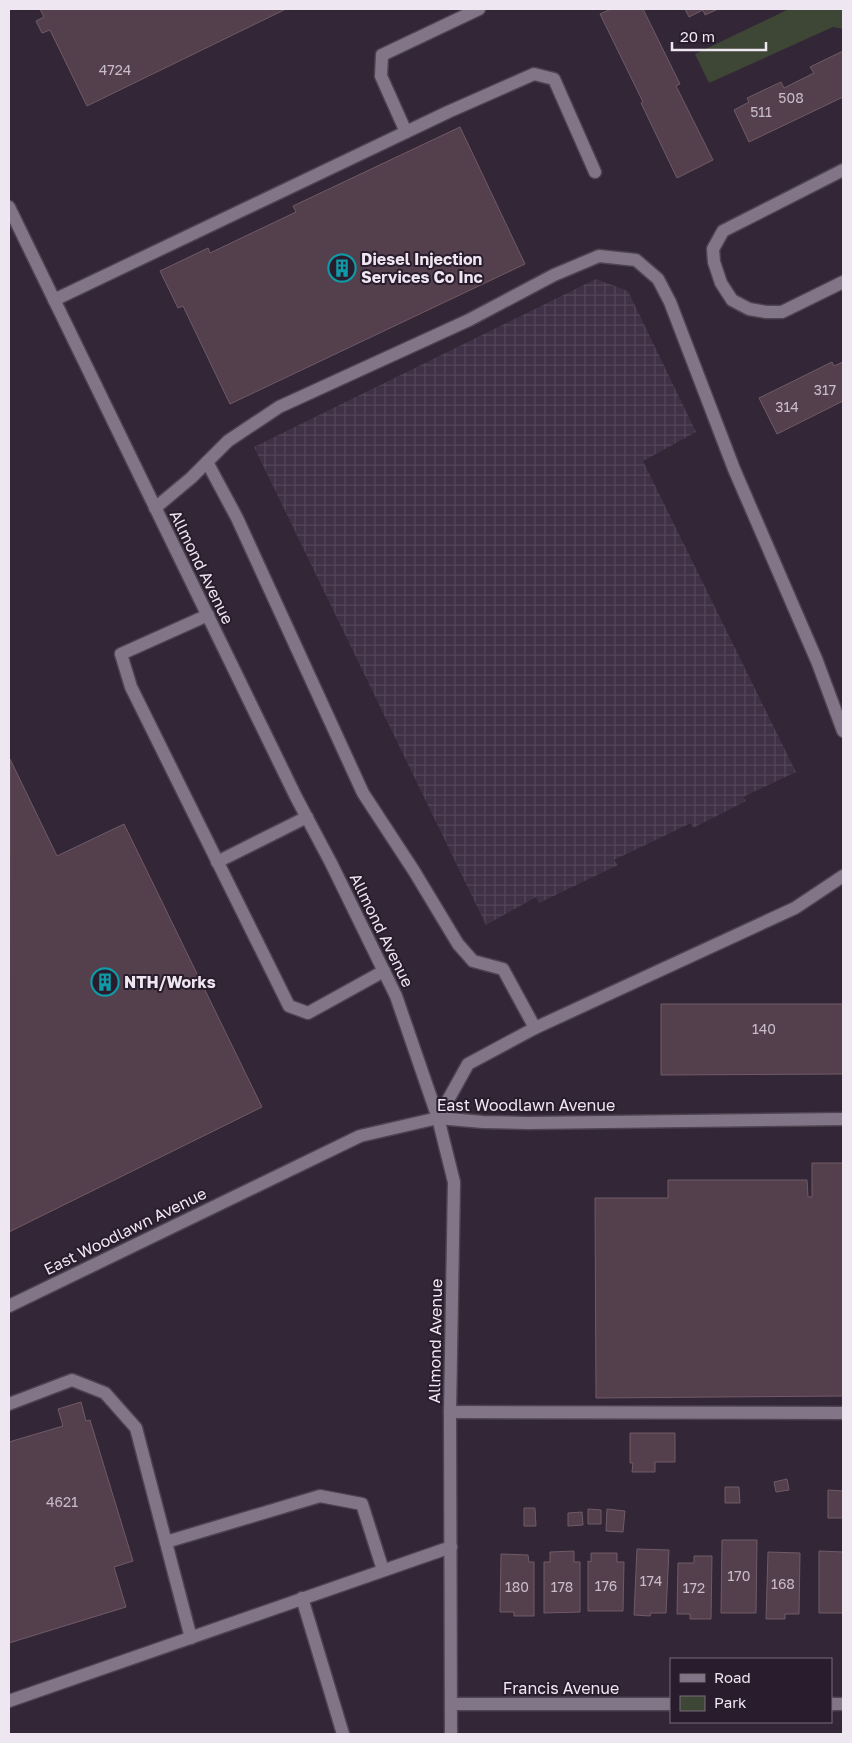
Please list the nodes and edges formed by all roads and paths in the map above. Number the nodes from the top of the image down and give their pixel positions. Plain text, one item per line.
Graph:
1 (479, 9) edge
2 (406, 132) junction
3 (843, 170) edge
4 (595, 172) dead end
5 (9, 207) edge
6 (843, 282) edge
7 (54, 300) junction
8 (207, 462) junction
9 (155, 508) junction
10 (208, 615) junction
11 (843, 731) edge
12 (307, 817) junction
13 (217, 862) junction
14 (843, 876) edge
15 (384, 971) junction
16 (535, 1028) junction
17 (438, 1118) junction
18 (843, 1119) edge
19 (9, 1306) edge
20 (9, 1404) edge
21 (450, 1412) junction
22 (843, 1413) edge
23 (166, 1542) junction
24 (451, 1547) junction
25 (383, 1570) junction
26 (302, 1598) junction
27 (191, 1638) junction
28 (9, 1701) edge
29 (451, 1704) junction
30 (670, 1704) edge
31 (343, 1734) edge
32 (451, 1734) edge

1 - 2 street
2 - 4 street
2 - 7 street
3 - 6 street
5 - 7 street, Allmond Avenue
7 - 9 street, Allmond Avenue
8 - 9 street
8 - 11 street
8 - 16 street
9 - 10 street, Allmond Avenue
10 - 12 street, Allmond Avenue
10 - 13 street
12 - 13 street
12 - 15 street, Allmond Avenue
13 - 15 street
14 - 16 street
15 - 17 street, Allmond Avenue
16 - 17 street
17 - 18 street, East Woodlawn Avenue
17 - 19 street, East Woodlawn Avenue
17 - 21 street, Allmond Avenue
20 - 23 street
21 - 22 street
21 - 24 street, Allmond Avenue
23 - 25 street
23 - 27 street
24 - 25 street
24 - 29 street, Allmond Avenue
25 - 26 street
26 - 27 street
26 - 31 street
27 - 28 street
29 - 30 street, Francis Avenue
29 - 32 street, Allmond Avenue

